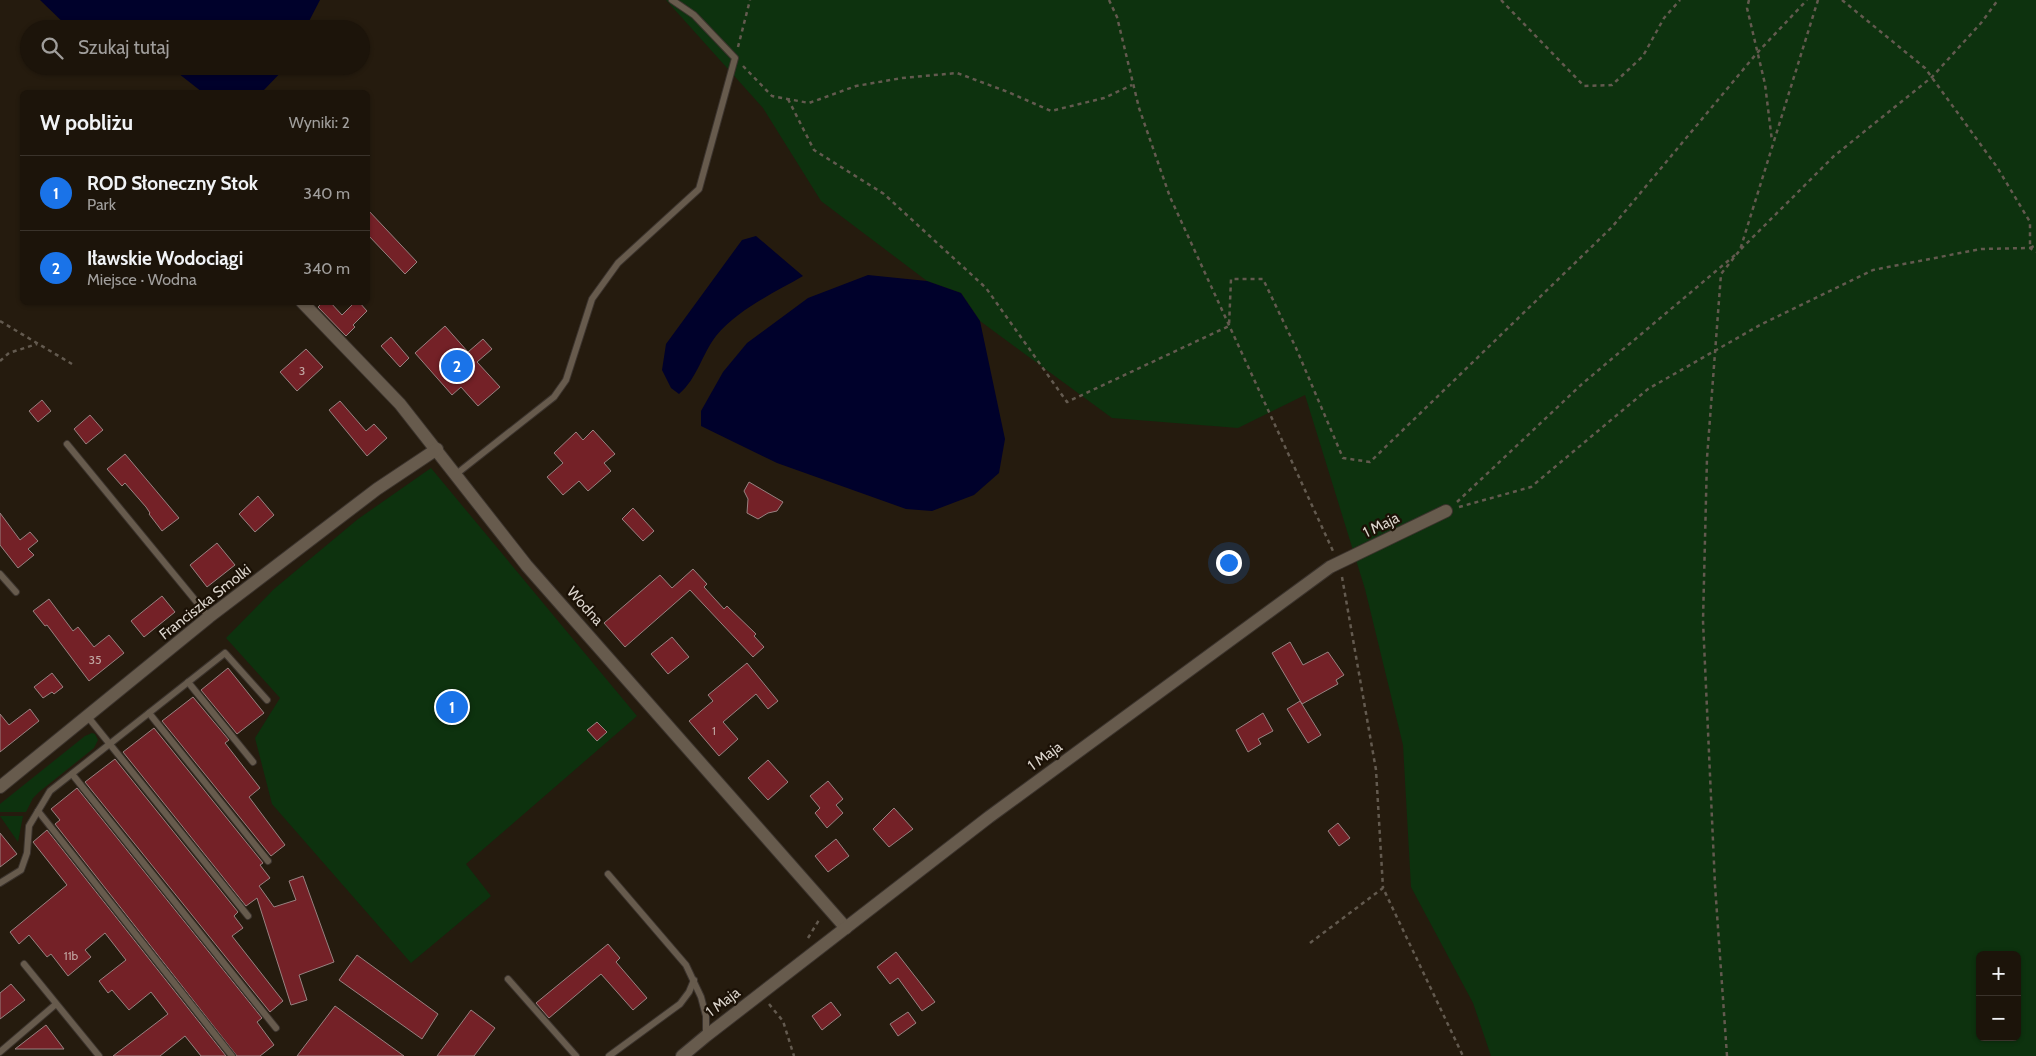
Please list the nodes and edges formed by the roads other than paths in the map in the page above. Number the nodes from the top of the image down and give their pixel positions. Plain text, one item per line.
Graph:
1 (672, 0) edge
2 (305, 305) edge
3 (66, 444) dead end
4 (437, 450) junction
5 (455, 475) junction
6 (1446, 511) road end
7 (0, 574) edge
8 (16, 592) dead end
9 (209, 617) junction
10 (188, 682) junction
11 (267, 700) dead end
12 (149, 713) junction
13 (88, 717) junction
14 (110, 743) junction
15 (253, 762) dead end
16 (72, 774) junction
17 (0, 787) edge
18 (38, 811) junction
19 (268, 861) dead end
20 (608, 874) dead end
21 (0, 883) edge
22 (248, 916) dead end
23 (846, 928) junction
24 (24, 964) dead end
25 (508, 979) dead end
26 (694, 980) junction
27 (56, 1004) junction
28 (276, 1028) dead end
29 (706, 1036) junction
30 (0, 1052) edge
31 (99, 1056) edge
32 (232, 1056) edge
33 (576, 1056) edge
34 (609, 1056) edge
35 (682, 1056) edge

1 - 5 lane
2 - 4 street, Wodna
3 - 9 lane
4 - 5 street, Wodna
4 - 9 street, Franciszka Smolki
5 - 23 street, Wodna
6 - 23 street, 1 Maja
7 - 8 lane
9 - 13 street, Franciszka Smolki
10 - 11 lane
10 - 12 lane
10 - 15 lane
12 - 14 lane
12 - 19 lane
13 - 14 lane
13 - 17 street, Franciszka Smolki
14 - 16 lane
14 - 22 lane
16 - 18 lane
16 - 28 lane
18 - 21 lane
18 - 32 lane
20 - 26 lane
23 - 29 street, 1 Maja
24 - 27 lane
25 - 33 lane
26 - 29 lane
26 - 34 lane
27 - 30 lane
27 - 31 lane
29 - 35 street, 1 Maja

